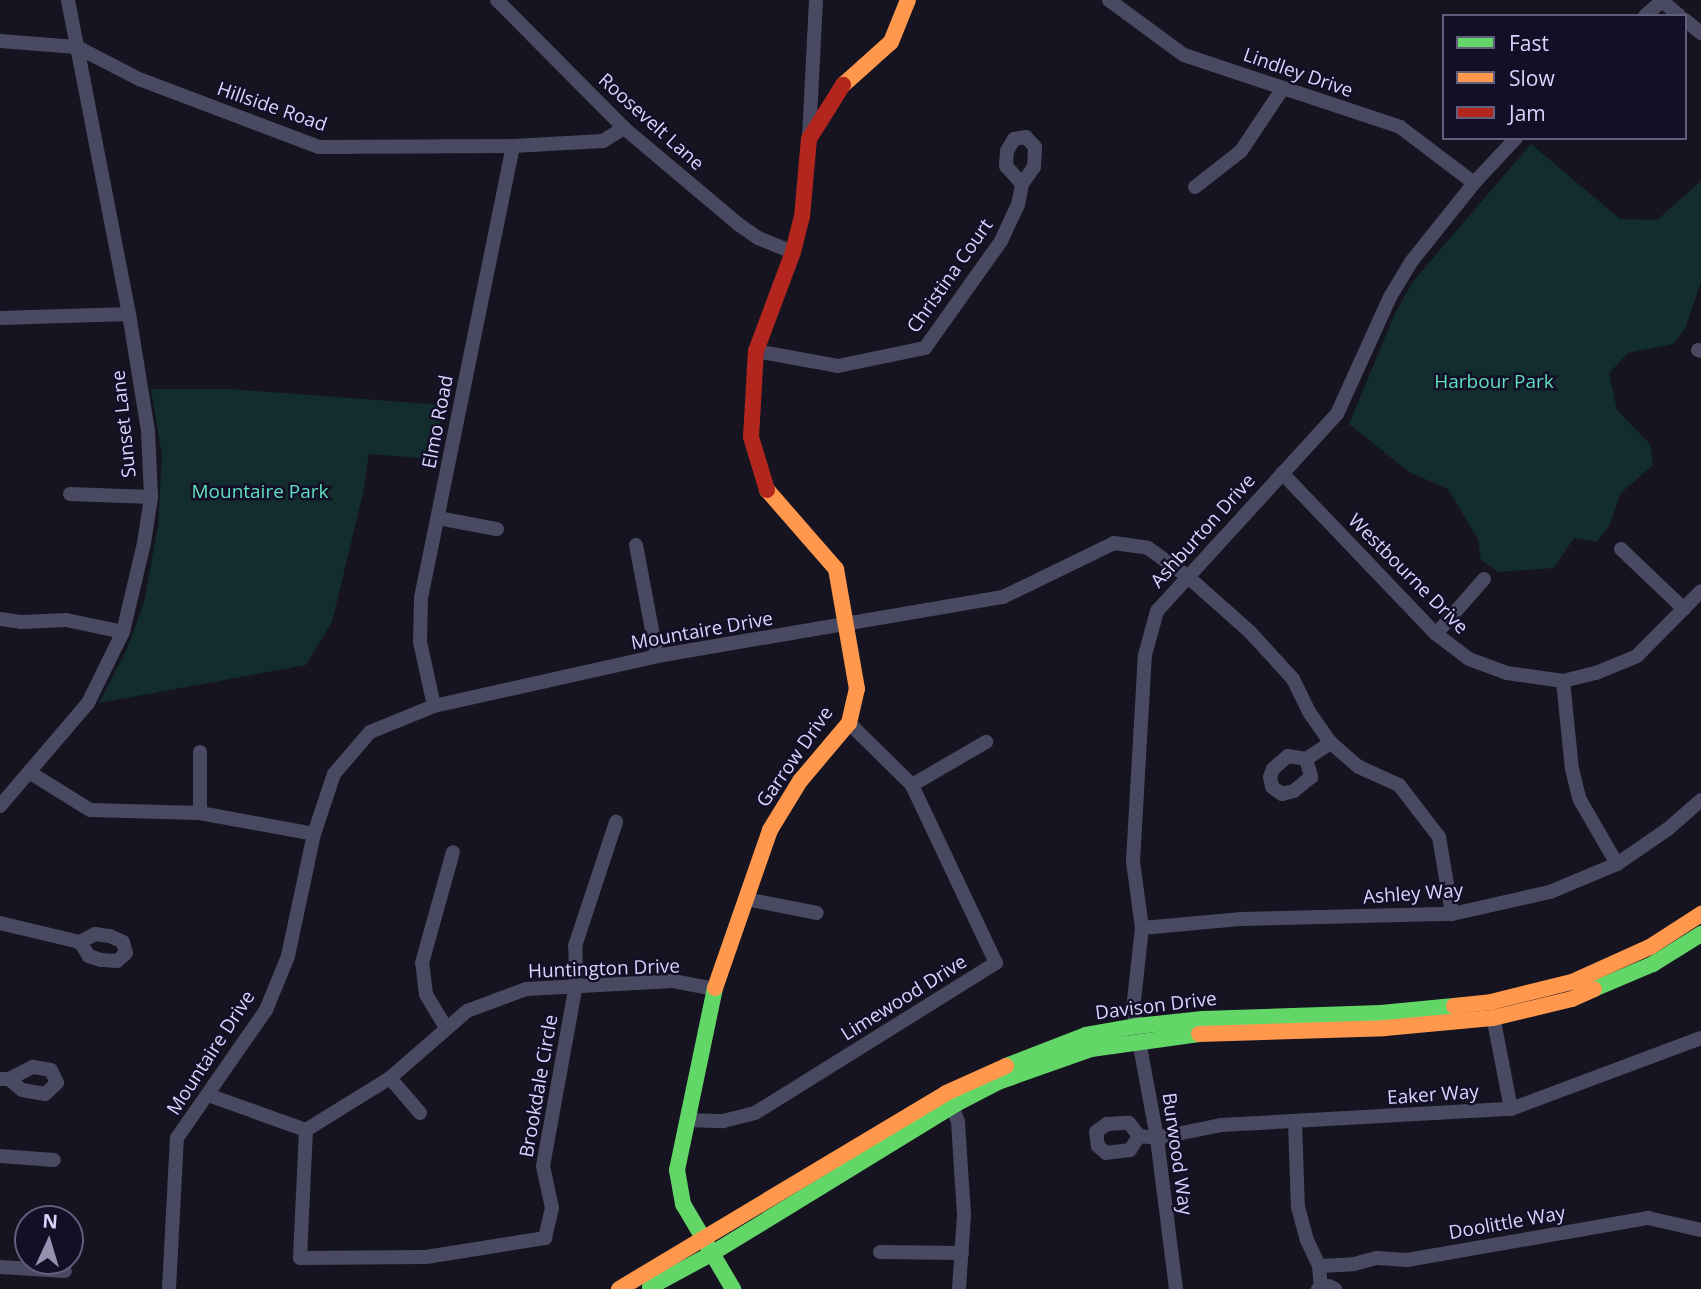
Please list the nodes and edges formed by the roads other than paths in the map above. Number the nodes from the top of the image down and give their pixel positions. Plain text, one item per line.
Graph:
1 (68, 0) edge
2 (497, 0) edge
3 (816, 0) edge
4 (908, 0) edge
5 (1109, 0) edge
6 (1662, 0) edge
7 (1647, 14) edge
8 (1678, 14) edge
9 (1687, 22) edge
10 (1701, 33) edge
11 (0, 41) edge
12 (77, 47) junction
13 (1283, 88) junction
14 (624, 128) junction
15 (809, 139) junction
16 (1514, 140) edge
17 (513, 146) junction
18 (1475, 183) junction
19 (1022, 184) dead end
20 (1195, 187) dead end
21 (793, 252) junction
22 (129, 314) junction
23 (0, 318) edge
24 (756, 351) junction
25 (1282, 473) junction
26 (70, 494) dead end
27 (151, 498) junction
28 (438, 518) junction
29 (497, 529) dead end
30 (636, 545) dead end
31 (1620, 549) dead end
32 (1187, 576) junction
33 (1484, 579) dead end
34 (1701, 591) edge
35 (1684, 609) junction
36 (0, 619) edge
37 (848, 625) junction
38 (124, 632) junction
39 (1436, 634) junction
40 (657, 656) junction
41 (1563, 681) junction
42 (434, 706) junction
43 (849, 723) junction
44 (986, 742) dead end
45 (1331, 743) junction
46 (200, 752) dead end
47 (1306, 759) dead end
48 (29, 772) junction
49 (912, 785) junction
50 (1701, 800) edge
51 (0, 806) edge
52 (200, 813) junction
53 (616, 822) dead end
54 (314, 834) junction
55 (453, 852) dead end
56 (1617, 864) junction
57 (746, 899) junction
58 (817, 913) dead end
59 (1451, 914) junction
60 (1701, 914) edge
61 (0, 923) edge
62 (1142, 928) junction
63 (1701, 934) edge
64 (80, 942) dead end
65 (576, 985) junction
66 (715, 989) junction
67 (1492, 1010) junction
68 (445, 1026) junction
69 (1139, 1033) junction
70 (1701, 1038) edge
71 (390, 1078) junction
72 (208, 1096) junction
73 (950, 1099) junction
74 (1511, 1110) junction
75 (420, 1112) dead end
76 (687, 1120) junction
77 (1295, 1123) junction
78 (306, 1130) junction
79 (1139, 1136) dead end
80 (1157, 1138) junction
81 (0, 1156) edge
82 (54, 1160) dead end
83 (1701, 1230) edge
84 (706, 1247) junction
85 (880, 1252) dead end
86 (962, 1253) junction
87 (1319, 1266) junction
88 (1324, 1288) edge
89 (169, 1289) edge
90 (619, 1289) edge
91 (646, 1289) edge
92 (733, 1289) edge
93 (959, 1289) edge
94 (1176, 1289) edge

1 - 12 street, Sunset Lane
2 - 14 street, Roosevelt Lane
3 - 15 street
4 - 15 main road, Garrow Drive
5 - 13 street, Lindley Drive
6 - 7 street
6 - 8 street
9 - 10 street
11 - 12 street, Hillside Road
12 - 17 street, Hillside Road
12 - 22 street, Sunset Lane
13 - 18 street, Lindley Drive
13 - 20 street
14 - 17 street, Hillside Road
14 - 21 street, Roosevelt Lane
15 - 21 main road, Garrow Drive
16 - 18 street, Ashburton Drive
17 - 28 street, Elmo Road
18 - 25 street, Ashburton Drive
19 - 24 street, Christina Court
21 - 24 main road, Garrow Drive
22 - 23 street
22 - 27 street, Sunset Lane
24 - 37 main road, Garrow Drive
25 - 32 street, Ashburton Drive
25 - 39 street, Westbourne Drive
26 - 27 street
27 - 38 street, Sunset Lane
28 - 29 street
28 - 42 street, Elmo Road
30 - 40 street
31 - 35 street
32 - 37 street, Mountaire Drive
32 - 45 street, Mountaire Drive
32 - 62 street, Ashburton Drive
33 - 39 street
34 - 35 street, Westbourne Drive
35 - 41 street, Westbourne Drive
36 - 38 street
37 - 40 street, Mountaire Drive
37 - 43 main road, Garrow Drive
38 - 48 street, Sunset Lane
39 - 41 street, Westbourne Drive
40 - 42 street, Mountaire Drive
41 - 56 street
42 - 54 street, Mountaire Drive
43 - 49 street, Limewood Drive
43 - 57 main road, Garrow Drive
44 - 49 street
45 - 47 street
45 - 59 street, Mountaire Drive
46 - 52 street
48 - 51 street, Sunset Lane
48 - 52 street
49 - 76 street, Limewood Drive
50 - 56 street, Ashley Way
52 - 54 street
53 - 65 street
54 - 72 street, Mountaire Drive
55 - 68 street
56 - 59 street, Ashley Way
57 - 58 street
57 - 66 main road, Garrow Drive
59 - 62 street, Ashley Way
60 - 67 main road, Davison Drive
61 - 64 street
62 - 69 street, Ashburton Drive
63 - 67 main road, Davison Drive
65 - 66 street, Huntington Drive
65 - 68 street, Huntington Drive
65 - 78 street, Brookdale Circle
66 - 76 main road, Garrow Drive
67 - 69 main road, Davison Drive
67 - 74 street
68 - 71 street, Huntington Drive
69 - 73 main road, Davison Drive
69 - 80 street, Burwood Way
70 - 74 street, Eaker Way
71 - 75 street
71 - 78 street, Huntington Drive
72 - 78 street
72 - 89 street, Mountaire Drive
73 - 84 main road, Davison Drive
73 - 86 street
74 - 77 street, Eaker Way
76 - 84 main road, Garrow Drive
77 - 80 street, Eaker Way
77 - 87 street
79 - 80 street, Eaker Way
80 - 94 street, Burwood Way
81 - 82 street
83 - 87 street, Doolittle Way
84 - 90 main road, Davison Drive
84 - 91 main road, Davison Drive
84 - 92 main road, Garrow Drive
85 - 86 street
86 - 93 street
87 - 88 street

